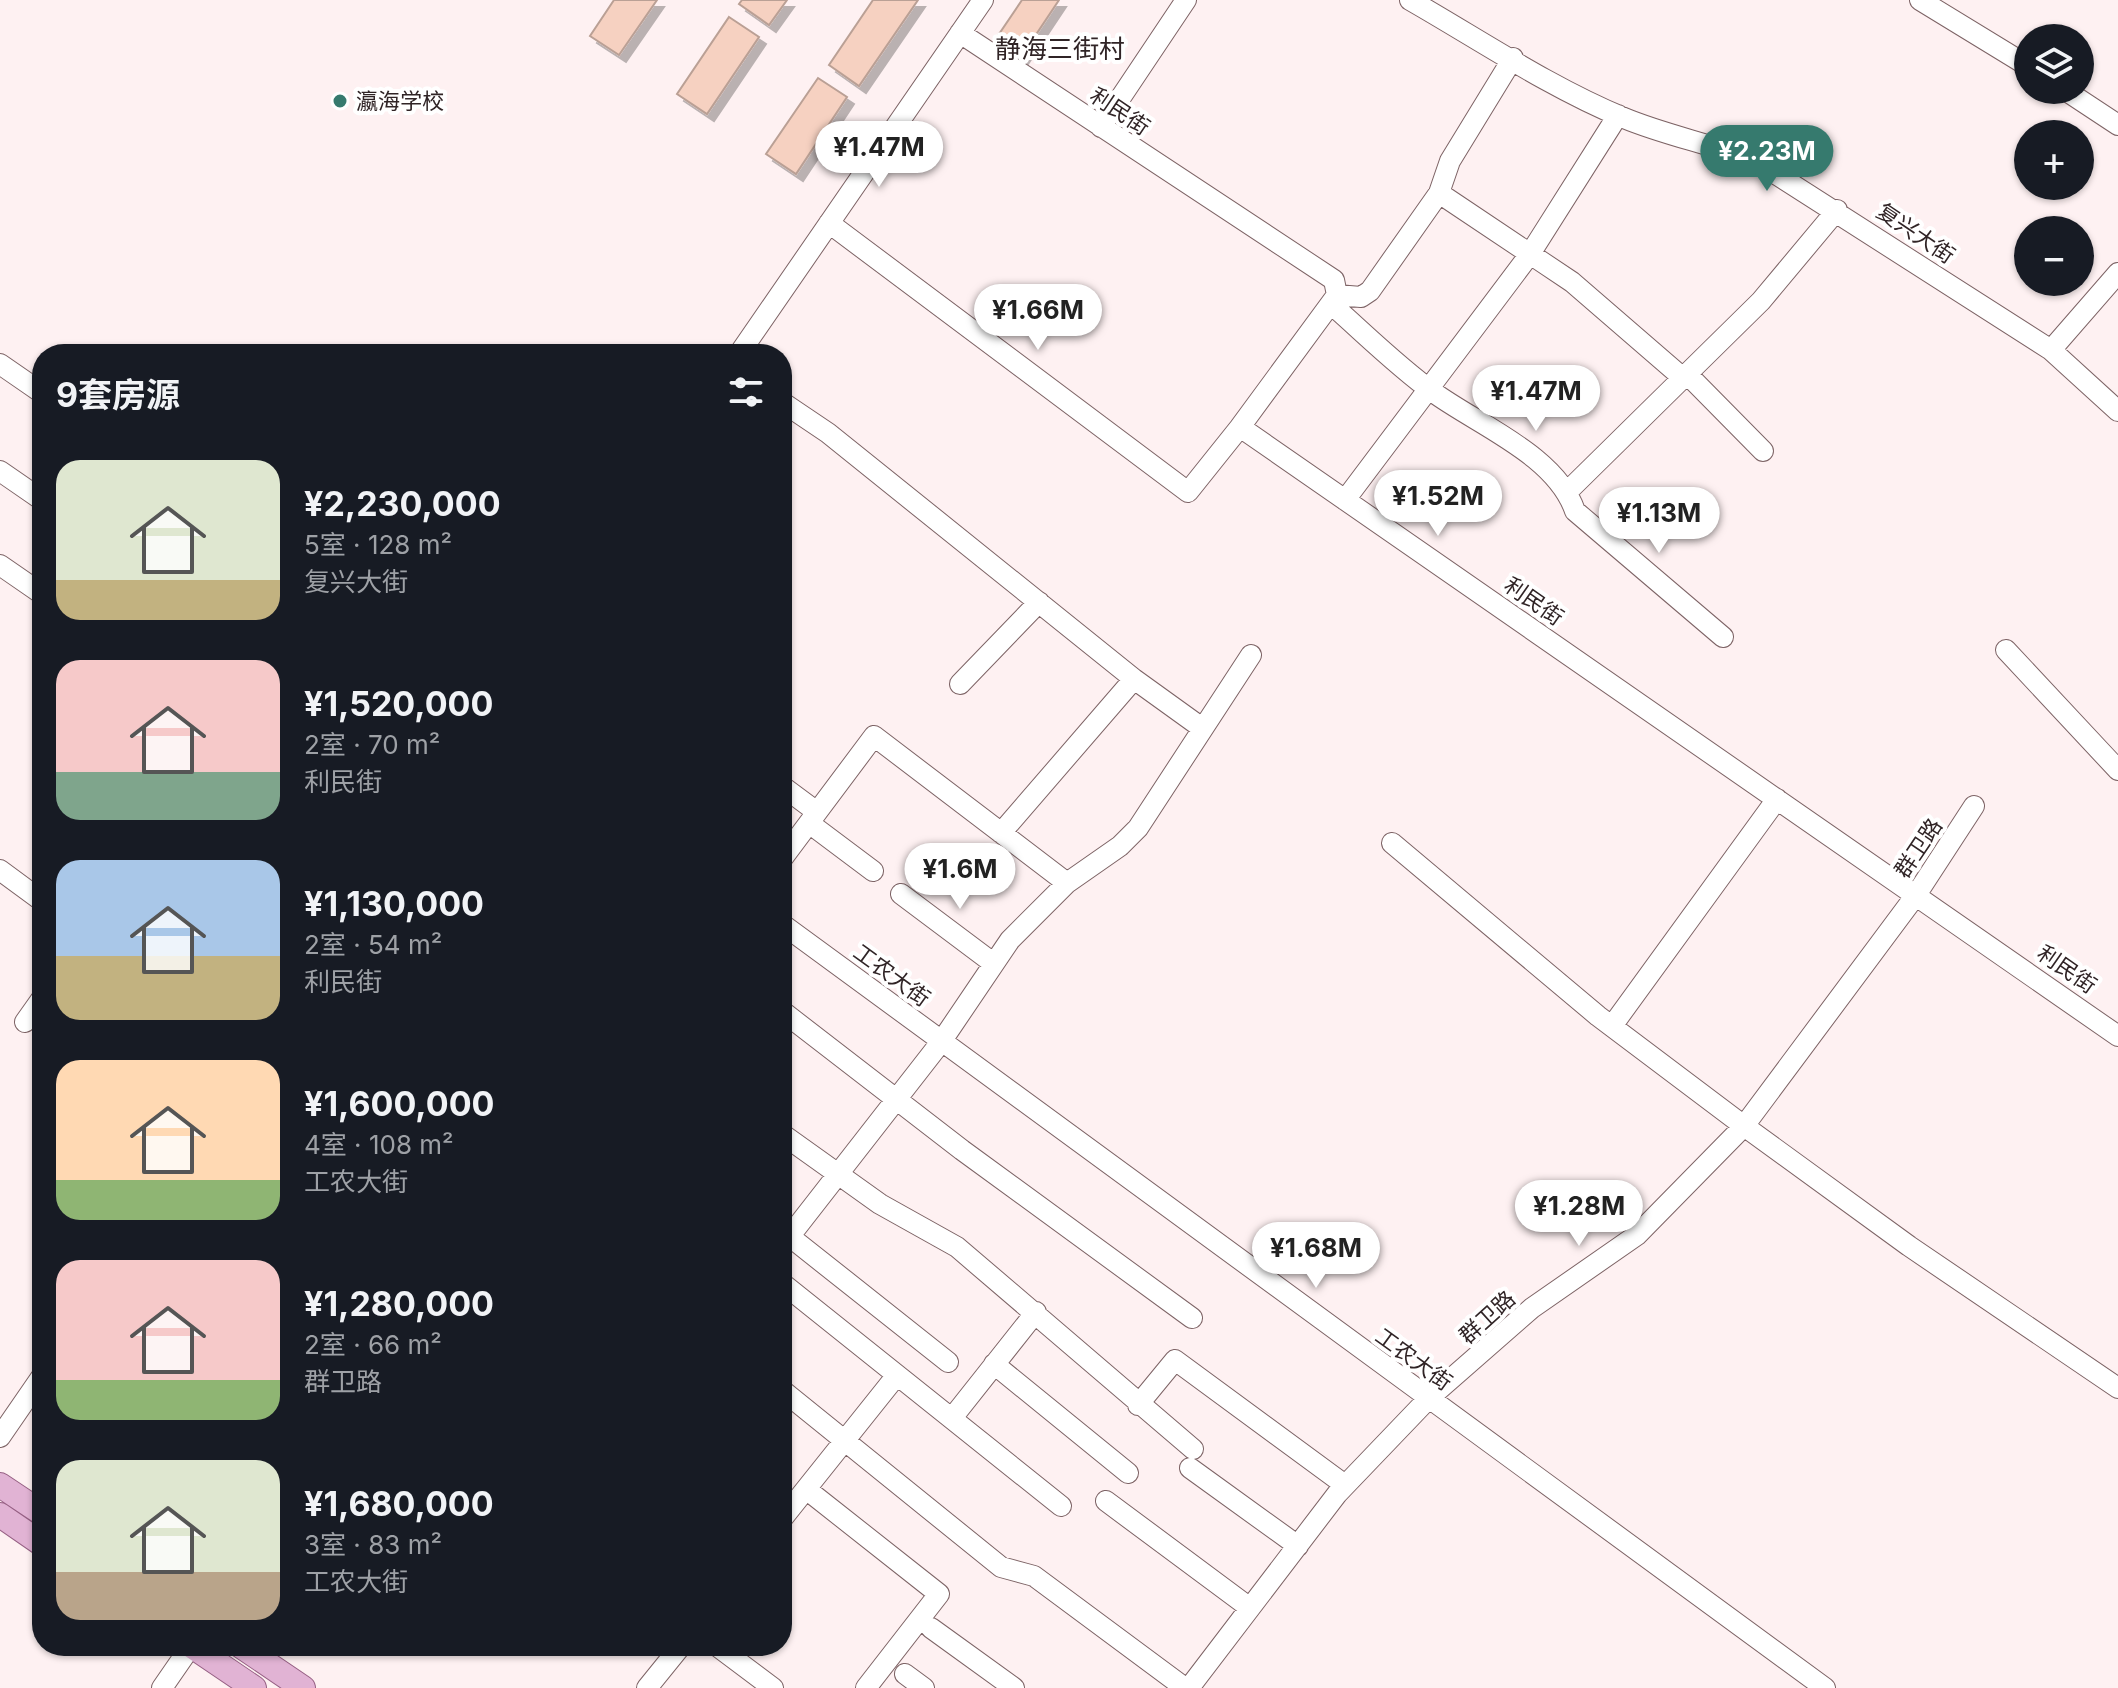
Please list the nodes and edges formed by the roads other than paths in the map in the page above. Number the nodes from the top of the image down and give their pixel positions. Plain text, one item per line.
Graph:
1 (983, 0) edge
2 (1186, 0) edge
3 (1410, 0) edge
4 (1920, 0) edge
5 (1433, 6) edge
6 (960, 33) junction
7 (2014, 57) edge
8 (1513, 58) junction
9 (2086, 104) edge
10 (1618, 115) junction
11 (2118, 125) edge
12 (1101, 127) junction
13 (1439, 193) junction
14 (1837, 210) junction
15 (829, 223) junction
16 (1530, 254) junction
17 (2118, 273) edge
18 (1334, 300) junction
19 (746, 344) edge
20 (2051, 350) junction
21 (0, 364) edge
22 (1685, 376) junction
23 (32, 386) edge
24 (1430, 390) junction
25 (792, 409) edge
26 (2118, 411) edge
27 (1240, 427) junction
28 (1763, 451) dead end
29 (0, 471) edge
30 (1568, 491) junction
31 (32, 493) edge
32 (1345, 500) junction
33 (0, 565) edge
34 (32, 587) edge
35 (1039, 602) junction
36 (1723, 637) dead end
37 (2006, 650) dead end
38 (1251, 655) dead end
39 (1134, 679) junction
40 (960, 684) dead end
41 (1202, 728) junction
42 (2118, 770) edge
43 (792, 796) edge
44 (1777, 799) junction
45 (1974, 806) dead end
46 (813, 818) junction
47 (1001, 833) junction
48 (1392, 843) dead end
49 (792, 846) edge
50 (0, 870) edge
51 (873, 871) dead end
52 (1067, 883) junction
53 (32, 894) edge
54 (901, 894) dead end
55 (1916, 895) junction
56 (792, 939) edge
57 (993, 963) junction
58 (32, 1012) edge
59 (792, 1019) edge
60 (25, 1022) dead end
61 (1612, 1026) junction
62 (2118, 1036) edge
63 (941, 1042) junction
64 (896, 1098) junction
65 (1744, 1126) junction
66 (792, 1141) edge
67 (836, 1174) junction
68 (792, 1233) edge
69 (792, 1245) edge
70 (792, 1291) edge
71 (1036, 1312) junction
72 (1192, 1318) dead end
73 (948, 1362) dead end
74 (994, 1364) junction
75 (897, 1375) junction
76 (2118, 1388) edge
77 (32, 1391) edge
78 (792, 1398) edge
79 (1428, 1399) junction
80 (1138, 1405) junction
81 (952, 1418) junction
82 (0, 1437) edge
83 (845, 1440) junction
84 (1128, 1473) dead end
85 (0, 1485) edge
86 (1345, 1485) junction
87 (806, 1489) junction
88 (1106, 1501) dead end
89 (32, 1506) edge
90 (792, 1506) edge
91 (1061, 1506) dead end
92 (0, 1515) edge
93 (32, 1537) edge
94 (1298, 1546) junction
95 (1250, 1608) junction
96 (931, 1628) dead end
97 (185, 1656) edge
98 (207, 1656) edge
99 (256, 1656) edge
100 (673, 1656) edge
101 (730, 1656) edge
102 (905, 1674) dead end
103 (162, 1688) edge
104 (254, 1688) edge
105 (303, 1688) edge
106 (647, 1688) edge
107 (773, 1688) edge
108 (866, 1688) edge
109 (924, 1688) edge
110 (1014, 1688) edge
111 (1187, 1688) edge
112 (1825, 1688) edge

1 - 6 street
2 - 12 street
3 - 5 street, 复兴大街
4 - 7 street
5 - 8 street, 复兴大街
6 - 12 street, 利民街
6 - 15 street
8 - 10 street, 复兴大街
8 - 13 street
9 - 11 street
10 - 14 street, 复兴大街
10 - 16 street
12 - 18 street, 利民街
13 - 16 street
13 - 18 street
14 - 20 street, 复兴大街
14 - 22 street
15 - 19 street
15 - 27 street
16 - 22 street
16 - 24 street
17 - 20 street
18 - 24 street, 利民街
18 - 27 street
20 - 26 street, 复兴大街
21 - 23 street
22 - 28 street
22 - 30 street
24 - 30 street, 利民街
24 - 32 street
25 - 35 street
27 - 32 street, 利民街
29 - 31 street
30 - 36 street, 利民街
32 - 44 street, 利民街
33 - 34 street
35 - 39 street
35 - 40 street
37 - 42 street
38 - 41 street
39 - 41 street
39 - 47 street
41 - 52 street
43 - 46 street
44 - 55 street, 利民街
44 - 61 street
45 - 55 street, 群卫路
46 - 47 street
46 - 49 street
46 - 51 street
47 - 52 street
48 - 61 street
50 - 53 street
52 - 57 street
54 - 57 street
55 - 62 street, 利民街
55 - 65 street, 群卫路
56 - 63 street, 工农大街
57 - 63 street
58 - 60 street
59 - 64 street
61 - 65 street
63 - 64 street
63 - 79 street, 工农大街
64 - 67 street
64 - 72 street
65 - 76 street
65 - 79 street, 群卫路
66 - 67 street
67 - 68 street
67 - 71 street
69 - 73 street
70 - 75 street
71 - 74 street
71 - 80 street
74 - 81 street
74 - 84 street
75 - 81 street
75 - 83 street
77 - 82 street
78 - 83 street
79 - 86 street, 群卫路
79 - 112 street, 工农大街
80 - 86 street
80 - 94 street
81 - 91 street
83 - 87 street
83 - 111 street
85 - 89 main road
86 - 94 street, 群卫路
87 - 90 street
87 - 108 street
88 - 95 street
92 - 93 main road
94 - 95 street, 群卫路
95 - 111 street, 群卫路
96 - 110 street
97 - 103 street
98 - 104 main road
99 - 105 main road
100 - 106 street
101 - 107 street
102 - 109 street

